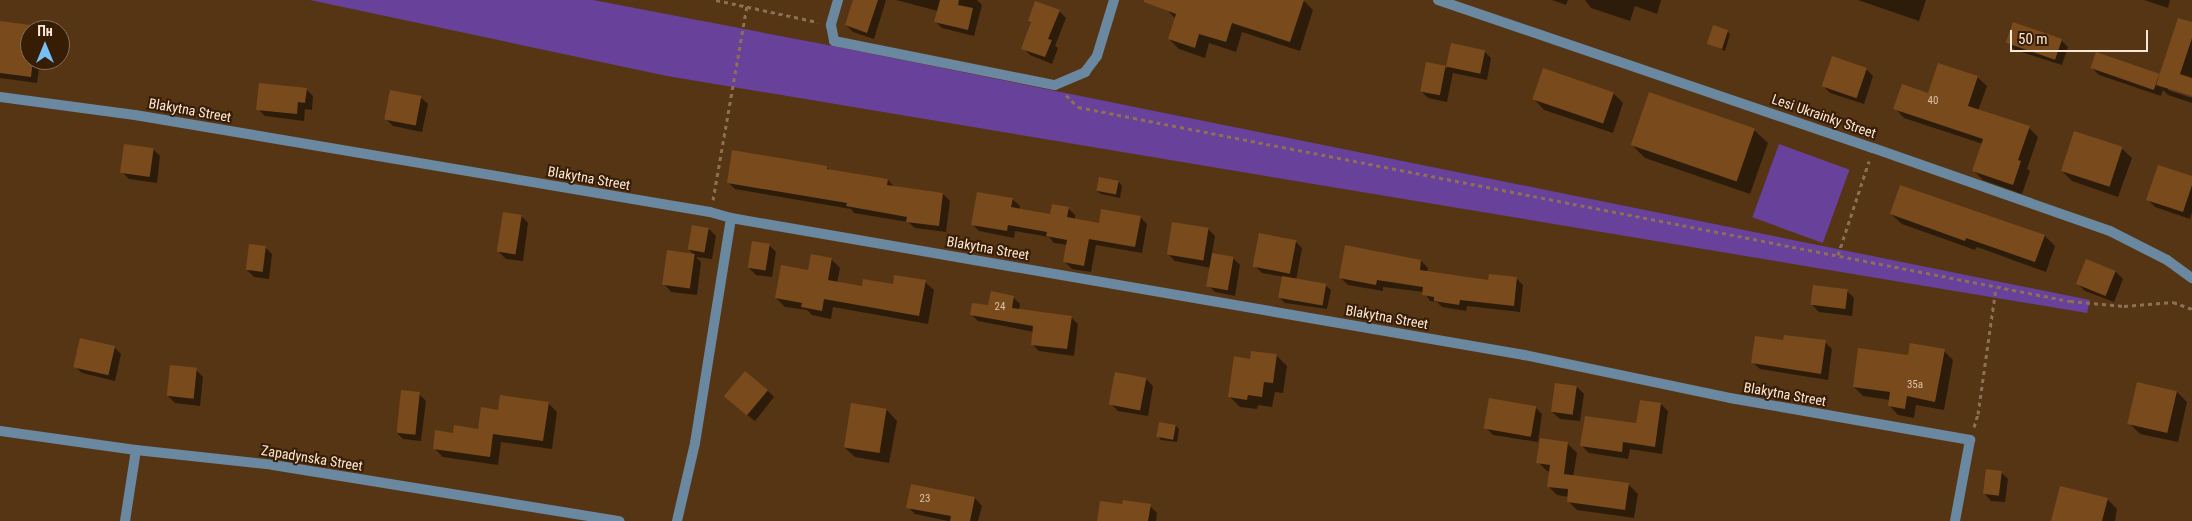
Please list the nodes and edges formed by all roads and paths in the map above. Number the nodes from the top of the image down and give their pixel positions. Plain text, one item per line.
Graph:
1 (716, 0) edge
2 (838, 0) edge
3 (1114, 0) edge
4 (1438, 0) edge
5 (747, 6) junction
6 (831, 25) junction
7 (1055, 85) junction
8 (0, 97) edge
9 (1873, 148) junction
10 (710, 212) junction
11 (730, 218) junction
12 (1838, 255) junction
13 (2192, 278) edge
14 (1996, 287) junction
15 (2192, 309) edge
16 (0, 431) edge
17 (1970, 440) junction
18 (136, 450) junction
19 (125, 521) edge
20 (619, 521) edge
21 (677, 521) edge
22 (1955, 521) edge

1 - 5 path
2 - 6 street
3 - 7 street
4 - 9 street, Lesi Ukrainky Street
5 - 6 path
5 - 10 path
6 - 7 street
7 - 12 path
8 - 10 street, Blakytna Street
9 - 12 path
9 - 13 street, Lesi Ukrainky Street
10 - 11 street, Blakytna Street
11 - 17 street, Blakytna Street
11 - 21 street
12 - 14 path
14 - 15 path
14 - 17 path
16 - 18 street, Zapadynska Street
17 - 22 street
18 - 19 street
18 - 20 street, Zapadynska Street

